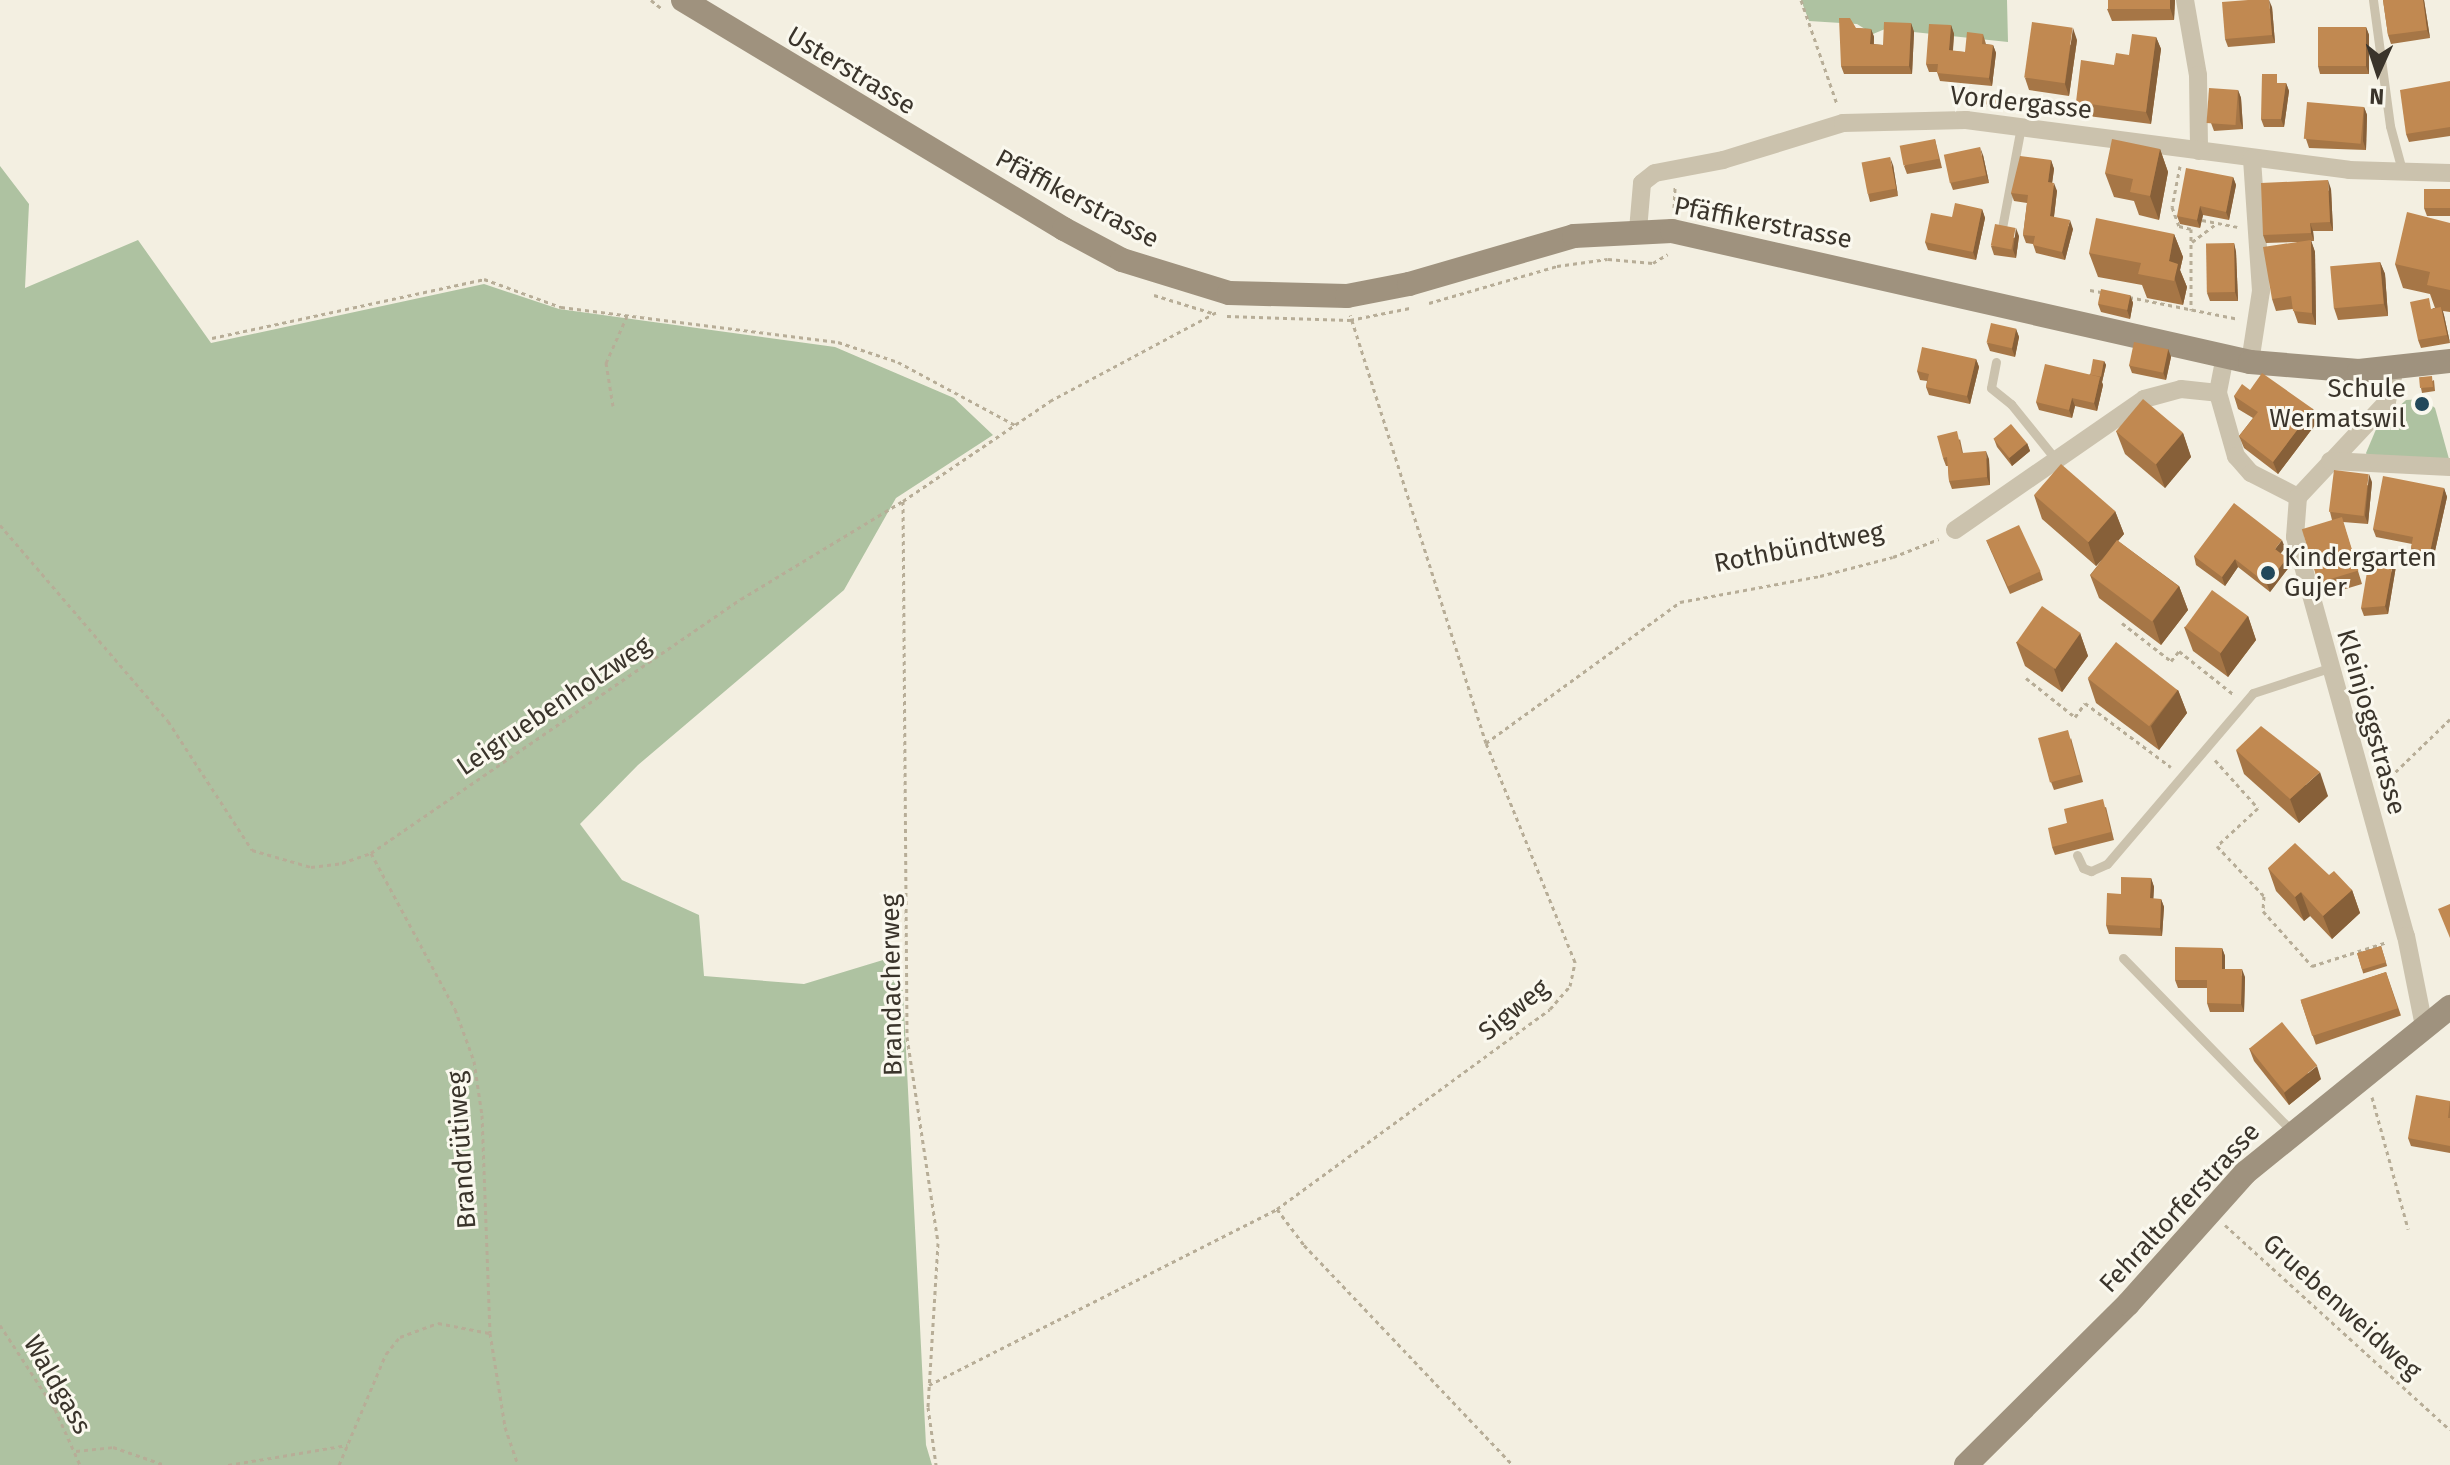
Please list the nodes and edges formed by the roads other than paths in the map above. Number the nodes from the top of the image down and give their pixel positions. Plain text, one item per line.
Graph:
1 (2185, 0) edge
2 (2373, 0) edge
3 (673, 5) edge
4 (2021, 126) junction
5 (2191, 150) junction
6 (2252, 158) junction
7 (950, 162) joint
8 (2450, 173) edge
9 (2403, 174) junction
10 (2002, 228) edge
11 (1638, 230) junction
12 (2225, 356) junction
13 (2450, 361) edge
14 (1996, 362) dead end
15 (2250, 362) junction
16 (2395, 369) junction
17 (2218, 393) junction
18 (2359, 431) junction
19 (2057, 461) junction
20 (2330, 461) junction
21 (2361, 466) junction
22 (2450, 467) edge
23 (2298, 497) junction
24 (1955, 530) road end
25 (2329, 668) junction
26 (2077, 855) dead end
27 (2123, 958) dead end
28 (2450, 1007) edge
29 (2424, 1026) junction
30 (2292, 1131) junction
31 (1966, 1465) edge

1 - 5 street
2 - 9 lane
3 - 7 main road, Usterstrasse
4 - 5 street, Vordergasse
4 - 10 lane
4 - 11 street, Vordergasse
5 - 6 street, Vordergasse
6 - 9 street, Vordergasse
6 - 15 street
7 - 11 main road, Pfäffikerstrasse
8 - 9 street, Vordergasse
11 - 12 main road, Pfäffikerstrasse
12 - 15 main road, Pfäffikerstrasse
12 - 17 street
13 - 16 main road, Pfäffikerstrasse
14 - 19 lane
15 - 16 main road, Pfäffikerstrasse
16 - 18 street
17 - 19 street
17 - 23 street
18 - 20 street
18 - 21 street
19 - 24 street
20 - 21 street
20 - 23 street
21 - 22 street
23 - 25 street, Kleinjoggstrasse
25 - 26 lane
25 - 29 street, Kleinjoggstrasse
27 - 30 lane
28 - 29 main road, Fehraltorferstrasse
29 - 30 main road, Fehraltorferstrasse
30 - 31 main road, Fehraltorferstrasse

